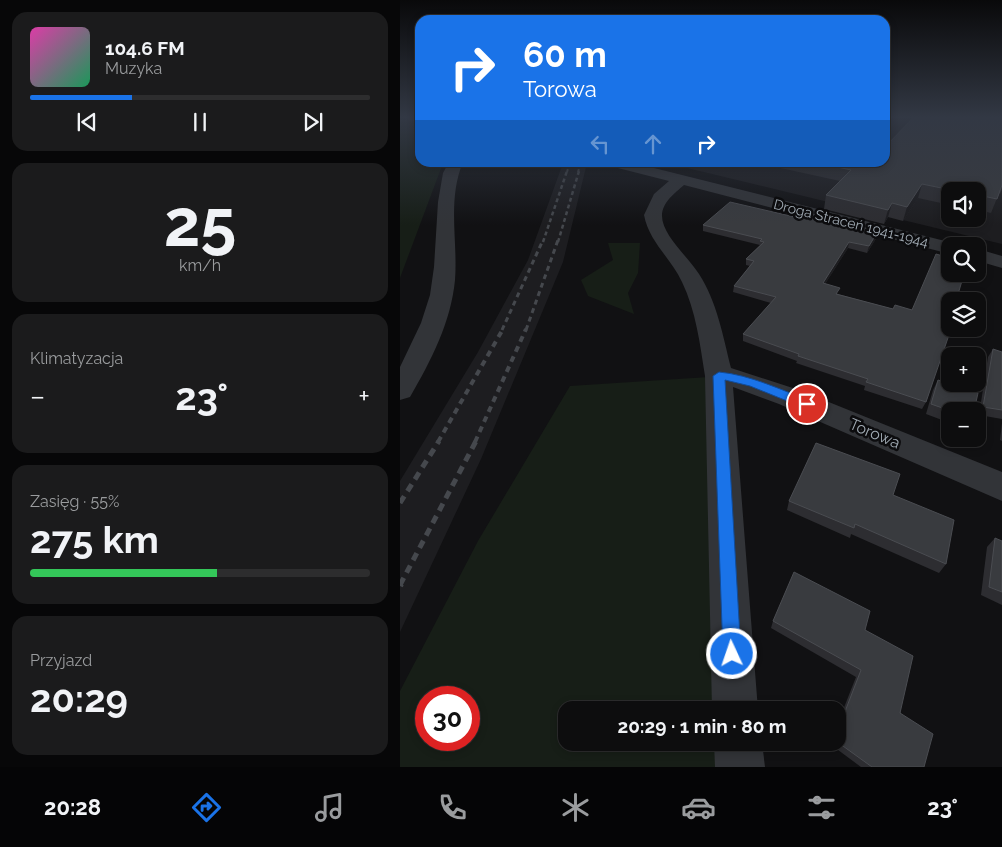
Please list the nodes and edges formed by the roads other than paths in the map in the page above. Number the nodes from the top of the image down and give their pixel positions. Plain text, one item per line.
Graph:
1 (454, 167) edge
2 (630, 167) edge
3 (680, 180) junction
4 (941, 246) edge
5 (986, 258) edge
6 (1002, 262) edge
7 (719, 376) junction
8 (400, 390) edge
9 (1002, 487) edge
10 (735, 701) edge
11 (739, 751) edge
12 (740, 767) edge

1 - 8 street
2 - 3 street, Droga Straceń 1941-1944
3 - 4 street, Droga Straceń 1941-1944
3 - 7 street
5 - 6 street
7 - 9 street, Torowa
7 - 10 street
11 - 12 street

